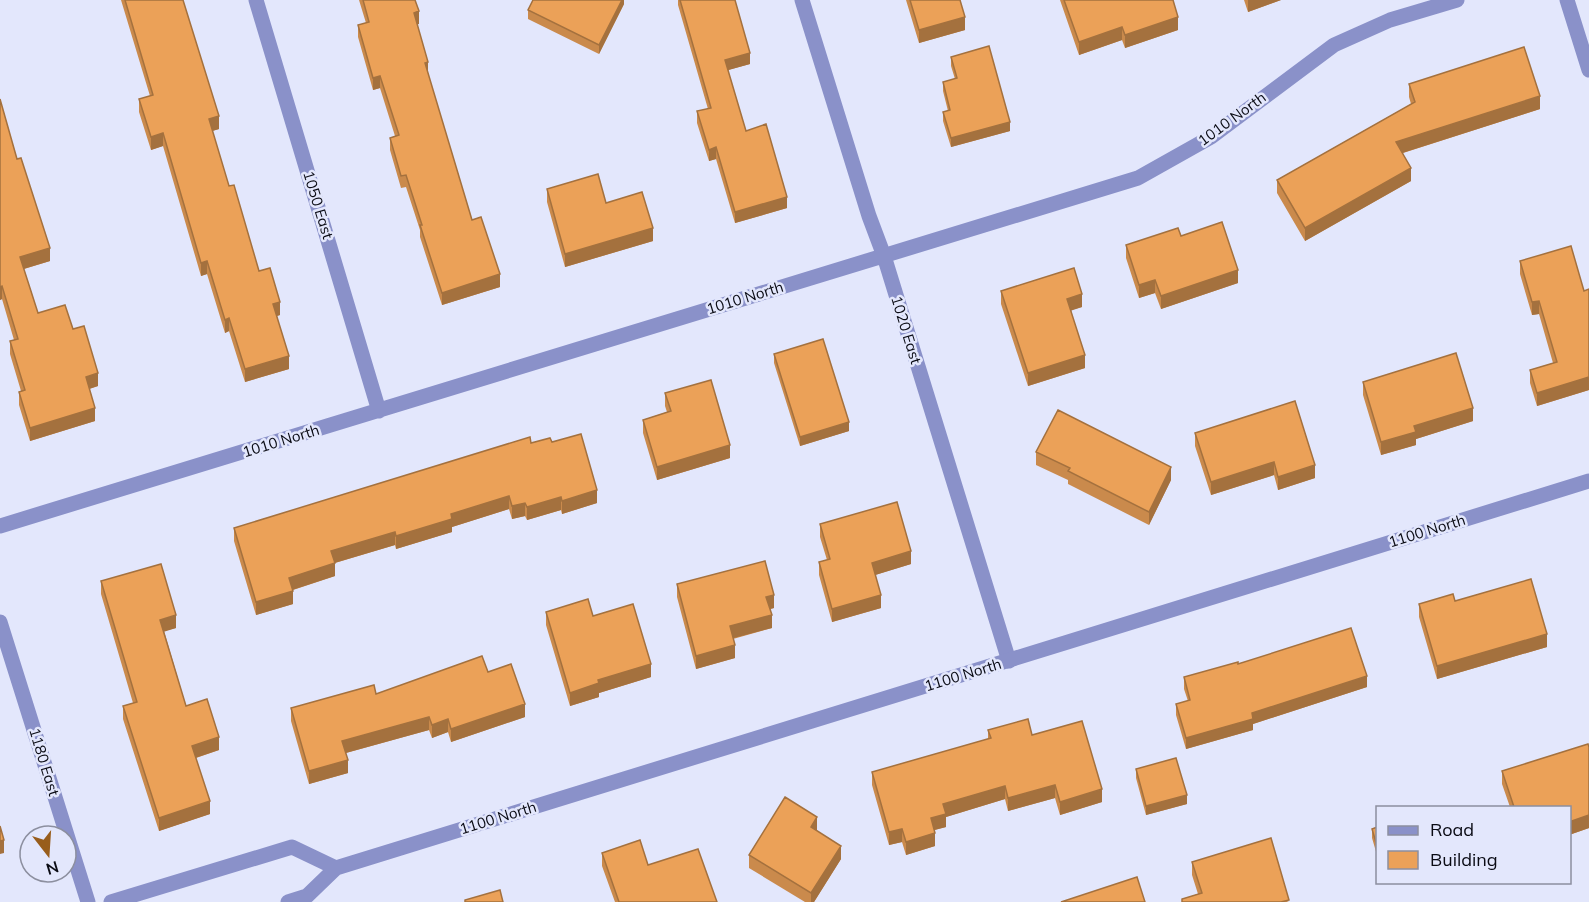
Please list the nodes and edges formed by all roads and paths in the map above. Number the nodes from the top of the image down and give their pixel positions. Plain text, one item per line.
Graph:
1 (256, 0) edge
2 (802, 0) edge
3 (1457, 0) edge
4 (1567, 0) edge
5 (1589, 70) edge
6 (884, 256) junction
7 (379, 411) junction
8 (1589, 481) edge
9 (0, 526) edge
10 (0, 622) edge
11 (1009, 661) junction
12 (336, 868) junction
13 (88, 902) edge
14 (111, 902) edge
15 (288, 902) edge

1 - 7 street, 1050 East
2 - 6 street, 1020 East
3 - 6 street, 1010 North
4 - 5 street
6 - 7 street, 1010 North
6 - 11 street, 1020 East
7 - 9 street, 1010 North
8 - 11 street, 1100 North
10 - 13 street, 1180 East
11 - 12 street, 1100 North
12 - 14 street
12 - 15 street, 1100 North

